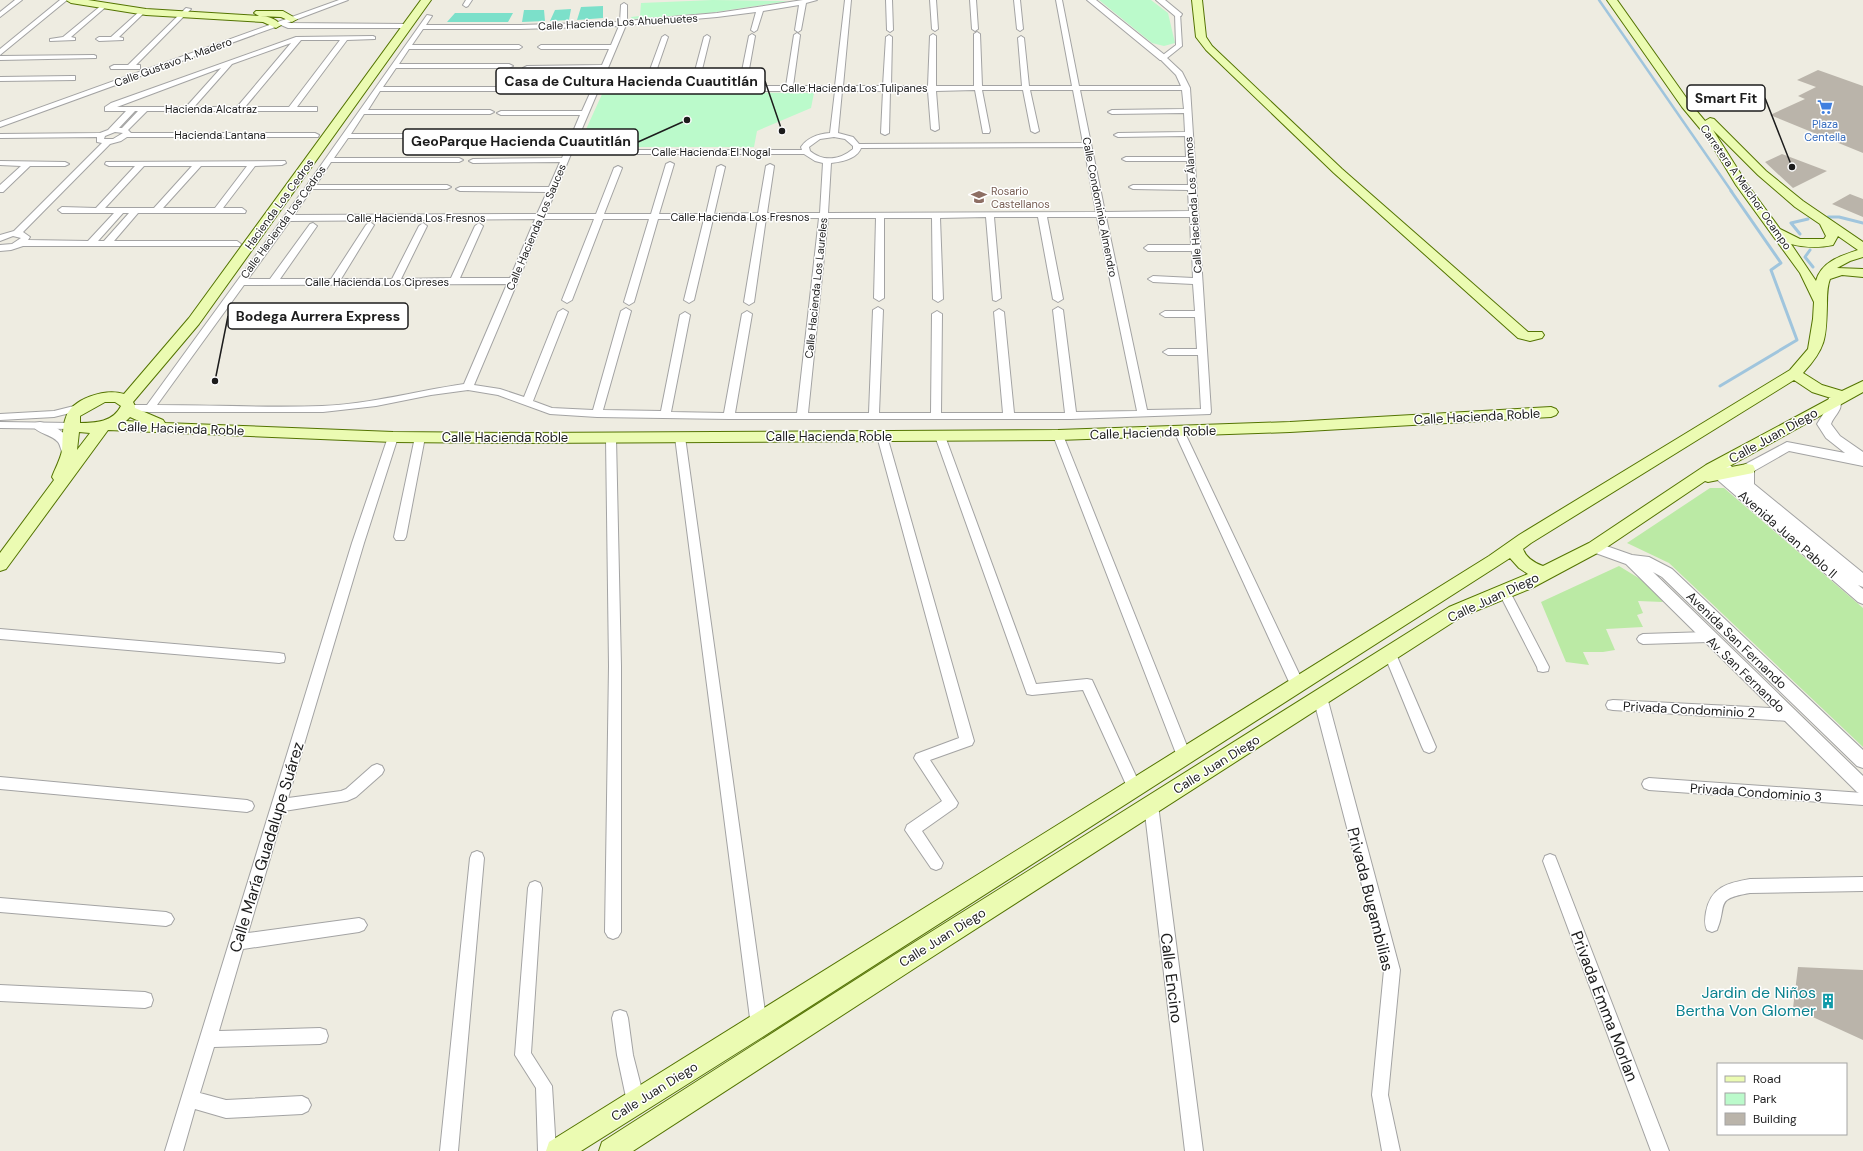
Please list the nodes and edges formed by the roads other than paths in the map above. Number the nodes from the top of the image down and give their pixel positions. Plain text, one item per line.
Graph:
1 (19, 0) edge
2 (64, 0) edge
3 (71, 0) edge
4 (345, 0) edge
5 (426, 0) edge
6 (814, 0) edge
7 (848, 0) edge
8 (889, 0) edge
9 (933, 0) edge
10 (973, 0) edge
11 (1017, 0) edge
12 (1059, 0) edge
13 (1091, 0) edge
14 (1160, 0) edge
15 (1197, 0) edge
16 (1202, 0) edge
17 (1612, 0) edge
18 (1623, 0) edge
19 (803, 2) junction
20 (107, 3) edge
21 (624, 6) dead end
22 (760, 9) junction
23 (143, 11) junction
24 (185, 11) junction
25 (1178, 14) joint
26 (0, 15) edge
27 (429, 16) dead end
28 (292, 19) junction
29 (672, 20) junction
30 (279, 24) junction
31 (623, 24) junction
32 (407, 26) junction
33 (421, 27) junction
34 (1020, 29) dead end
35 (707, 37) dead end
36 (298, 38) junction
37 (344, 38) junction
38 (373, 38) dead end
39 (1021, 38) dead end
40 (65, 39) junction
41 (76, 39) dead end
42 (99, 39) dead end
43 (113, 39) junction
44 (123, 39) dead end
45 (52, 40) dead end
46 (407, 47) junction
47 (519, 47) dead end
48 (540, 47) dead end
49 (613, 47) junction
50 (101, 52) dead end
51 (0, 53) edge
52 (0, 58) edge
53 (1163, 58) junction
54 (230, 63) junction
55 (394, 66) junction
56 (509, 66) dead end
57 (114, 67) dead end
58 (130, 67) junction
59 (140, 67) dead end
60 (604, 67) junction
61 (527, 68) dead end
62 (72, 78) dead end
63 (0, 79) edge
64 (595, 88) junction
65 (647, 88) junction
66 (694, 88) junction
67 (742, 88) junction
68 (789, 88) junction
69 (839, 88) junction
70 (887, 88) junction
71 (932, 88) junction
72 (978, 88) junction
73 (1026, 88) junction
74 (1076, 88) junction
75 (1186, 88) junction
76 (377, 89) junction
77 (145, 109) junction
78 (188, 109) junction
79 (239, 109) junction
80 (291, 109) junction
81 (314, 109) dead end
82 (133, 110) junction
83 (362, 112) junction
84 (490, 112) dead end
85 (1112, 112) dead end
86 (1187, 112) junction
87 (501, 113) dead end
88 (585, 113) junction
89 (0, 125) edge
90 (935, 129) dead end
91 (111, 131) junction
92 (986, 131) dead end
93 (1035, 131) dead end
94 (125, 133) junction
95 (885, 133) dead end
96 (1189, 134) junction
97 (101, 135) junction
98 (314, 135) dead end
99 (834, 135) junction
100 (1118, 135) dead end
101 (0, 136) edge
102 (345, 136) junction
103 (478, 136) dead end
104 (488, 136) dead end
105 (575, 136) junction
106 (108, 142) junction
107 (1088, 145) junction
108 (857, 146) junction
109 (806, 152) junction
110 (566, 156) junction
111 (1126, 159) dead end
112 (1190, 159) junction
113 (328, 160) junction
114 (459, 160) dead end
115 (827, 160) junction
116 (473, 161) dead end
117 (0, 163) edge
118 (253, 163) junction
119 (27, 164) junction
120 (65, 164) dead end
121 (109, 164) dead end
122 (142, 164) junction
123 (198, 164) junction
124 (282, 164) dead end
125 (670, 164) dead end
126 (770, 166) dead end
127 (721, 167) dead end
128 (618, 168) dead end
129 (310, 186) junction
130 (1133, 187) dead end
131 (447, 188) dead end
132 (1192, 188) junction
133 (460, 189) dead end
134 (0, 190) edge
135 (552, 190) junction
136 (62, 210) dead end
137 (98, 210) junction
138 (120, 210) junction
139 (135, 210) junction
140 (156, 210) junction
141 (217, 211) junction
142 (242, 211) dead end
143 (1194, 214) junction
144 (1101, 215) junction
145 (824, 216) junction
146 (936, 216) junction
147 (990, 216) junction
148 (1042, 216) junction
149 (600, 217) junction
150 (655, 217) junction
151 (708, 217) junction
152 (762, 217) junction
153 (880, 217) junction
154 (287, 218) junction
155 (540, 218) junction
156 (1825, 222) junction
157 (370, 225) dead end
158 (313, 226) dead end
159 (423, 226) dead end
160 (479, 226) dead end
161 (1773, 227) junction
162 (17, 233) junction
163 (1863, 235) edge
164 (2, 236) edge
165 (91, 243) junction
166 (107, 243) junction
167 (20, 244) junction
168 (237, 244) dead end
169 (0, 248) edge
170 (1148, 248) dead end
171 (1196, 248) junction
172 (1863, 248) edge
173 (1863, 254) edge
174 (1863, 273) edge
175 (1823, 277) junction
176 (1153, 279) dead end
177 (454, 281) junction
178 (513, 281) junction
179 (1198, 281) junction
180 (241, 282) junction
181 (273, 282) junction
182 (334, 282) junction
183 (395, 282) junction
184 (879, 298) dead end
185 (996, 298) dead end
186 (938, 299) dead end
187 (1058, 299) dead end
188 (567, 300) dead end
189 (689, 300) dead end
190 (1819, 300) junction
191 (749, 302) dead end
192 (878, 310) dead end
193 (1058, 310) dead end
194 (563, 312) dead end
195 (999, 312) dead end
196 (747, 314) dead end
197 (937, 314) dead end
198 (1165, 314) dead end
199 (1201, 314) junction
200 (685, 315) dead end
201 (1168, 352) dead end
202 (1203, 352) junction
203 (1795, 373) junction
204 (1863, 386) edge
205 (468, 387) junction
206 (1838, 398) junction
207 (527, 403) junction
208 (126, 407) junction
209 (149, 409) junction
210 (1206, 412) joint
211 (597, 414) junction
212 (1143, 414) junction
213 (666, 415) junction
214 (729, 416) junction
215 (802, 416) junction
216 (874, 416) junction
217 (936, 416) junction
218 (1009, 416) junction
219 (1071, 416) junction
220 (0, 417) edge
221 (75, 418) junction
222 (0, 425) edge
223 (40, 426) junction
224 (105, 426) junction
225 (1179, 431) junction
226 (1058, 435) junction
227 (882, 436) junction
228 (940, 436) junction
229 (393, 437) junction
230 (420, 437) junction
231 (680, 437) junction
232 (611, 438) junction
233 (69, 453) junction
234 (1863, 460) edge
235 (1723, 472) junction
236 (52, 497) junction
237 (400, 537) dead end
238 (1514, 546) junction
239 (1595, 547) junction
240 (1495, 560) junction
241 (1631, 560) junction
242 (0, 565) edge
243 (1544, 573) junction
244 (1863, 581) edge
245 (1526, 583) junction
246 (1504, 591) junction
247 (1863, 598) edge
248 (0, 634) edge
249 (1708, 637) junction
250 (1643, 639) dead end
251 (1390, 654) junction
252 (279, 658) dead end
253 (1543, 667) dead end
254 (1297, 684) junction
255 (1320, 697) junction
256 (1613, 705) dead end
257 (1789, 715) junction
258 (1429, 747) dead end
259 (1184, 756) junction
260 (1863, 761) edge
261 (377, 770) dead end
262 (0, 783) edge
263 (1649, 784) dead end
264 (1134, 787) junction
265 (1863, 787) edge
266 (1863, 799) edge
267 (279, 805) junction
268 (1151, 805) junction
269 (247, 806) dead end
270 (477, 858) dead end
271 (1550, 861) dead end
272 (936, 863) dead end
273 (1863, 884) edge
274 (535, 888) dead end
275 (0, 906) edge
276 (166, 919) dead end
277 (359, 925) dead end
278 (1712, 925) dead end
279 (613, 932) dead end
280 (237, 942) junction
281 (0, 993) edge
282 (145, 1000) dead end
283 (620, 1018) dead end
284 (759, 1026) junction
285 (320, 1036) dead end
286 (208, 1039) junction
287 (190, 1099) junction
288 (636, 1102) junction
289 (302, 1105) dead end
290 (174, 1151) edge
291 (449, 1151) edge
292 (547, 1151) edge
293 (558, 1151) edge
294 (611, 1151) edge
295 (1194, 1151) edge
296 (1391, 1151) edge
297 (1660, 1151) edge

1 - 26 street
2 - 51 street
3 - 20 main road
4 - 28 street, Calle Gustavo A. Madero
5 - 32 main road, Hacienda Los Cedros
6 - 19 street, Calle Hacienda Los Ahuehuetes
7 - 69 street
8 - 70 street
9 - 71 street
10 - 72 street
11 - 34 street
12 - 74 street, Calle Condominio Almendro
13 - 53 street
14 - 25 street
15 - 16 main road
17 - 161 main road, Carretera A Melchor Ocampo
18 - 156 main road, Carretera A Melchor Ocampo
19 - 22 street, Calle Hacienda Los Ahuehuetes
19 - 68 street
20 - 23 main road
20 - 24 main road
20 - 40 street
21 - 31 street
22 - 29 street, Calle Hacienda Los Ahuehuetes
22 - 67 street
23 - 24 main road
23 - 43 street
24 - 28 main road
24 - 30 main road
24 - 58 street
25 - 53 street
27 - 33 street, Calle Hacienda Los Cedros
28 - 30 street, Calle Gustavo A. Madero
29 - 31 street, Calle Hacienda Los Ahuehuetes
29 - 65 street
30 - 32 street
30 - 89 street, Calle Gustavo A. Madero
31 - 33 street, Calle Hacienda Los Ahuehuetes
31 - 49 street, Calle Hacienda Los Sauces
32 - 208 main road, Hacienda Los Cedros
33 - 46 street, Calle Hacienda Los Cedros
35 - 66 street
36 - 37 street
36 - 54 street
36 - 79 street
37 - 38 street
37 - 80 street
39 - 73 street
40 - 41 street
40 - 45 street
42 - 43 street
43 - 44 street
46 - 47 street
46 - 55 street, Calle Hacienda Los Cedros
48 - 49 street
49 - 60 street, Calle Hacienda Los Sauces
50 - 52 street
53 - 75 street, Calle Hacienda Los Álamos
54 - 78 street
54 - 82 street, Hacienda Alcatraz
55 - 56 street
55 - 76 street, Calle Hacienda Los Cedros
57 - 58 street
58 - 59 street
60 - 61 street
60 - 64 street, Calle Hacienda Los Sauces
62 - 63 street
64 - 65 street, Calle Hacienda Los Tulipanes
64 - 76 street, Calle Hacienda Los Tulipanes
64 - 88 street, Calle Hacienda Los Sauces
65 - 66 street, Calle Hacienda Los Tulipanes
66 - 67 street, Calle Hacienda Los Tulipanes
67 - 68 street, Calle Hacienda Los Tulipanes
68 - 69 street, Calle Hacienda Los Tulipanes
69 - 70 street, Calle Hacienda Los Tulipanes
69 - 99 street
70 - 71 street, Calle Hacienda Los Tulipanes
70 - 95 street
71 - 72 street, Calle Hacienda Los Tulipanes
71 - 90 street
72 - 73 street, Calle Hacienda Los Tulipanes
72 - 92 street
73 - 74 street, Calle Hacienda Los Tulipanes
73 - 93 street
74 - 75 street, Calle Hacienda Los Tulipanes
74 - 107 street, Calle Condominio Almendro
75 - 86 street, Calle Hacienda Los Álamos
76 - 83 street, Calle Hacienda Los Cedros
77 - 78 street, Hacienda Alcatraz
77 - 82 street, Hacienda Alcatraz
77 - 94 street
78 - 79 street, Hacienda Alcatraz
79 - 80 street, Hacienda Alcatraz
80 - 81 street, Hacienda Alcatraz
82 - 91 street
83 - 84 street
83 - 102 street, Calle Hacienda Los Cedros
85 - 86 street
86 - 96 street, Calle Hacienda Los Álamos
87 - 88 street
88 - 105 street, Calle Hacienda Los Sauces
91 - 94 street, Hacienda Lantana
91 - 97 street
94 - 98 street, Hacienda Lantana
94 - 106 street
96 - 100 street
96 - 112 street, Calle Hacienda Los Álamos
97 - 101 street
97 - 106 street
99 - 108 street
99 - 109 street
102 - 103 street
102 - 113 street, Calle Hacienda Los Cedros
104 - 105 street
105 - 110 street, Calle Hacienda Los Sauces
106 - 162 street
107 - 108 street
107 - 144 street, Calle Condominio Almendro
108 - 115 street
109 - 110 street, Calle Hacienda El Nogal
109 - 115 street
110 - 116 street, Calle Hacienda El Nogal
110 - 135 street, Calle Hacienda Los Sauces
111 - 112 street
112 - 132 street, Calle Hacienda Los Álamos
113 - 114 street
113 - 129 street, Calle Hacienda Los Cedros
115 - 145 street, Calle Hacienda Los Laureles
117 - 119 street
118 - 123 street
118 - 124 street
118 - 141 street
119 - 120 street
119 - 134 street
121 - 122 street
122 - 123 street
122 - 137 street
123 - 140 street
125 - 150 street
126 - 152 street
127 - 151 street
128 - 149 street
129 - 131 street
129 - 154 street, Calle Hacienda Los Cedros
130 - 132 street
132 - 143 street, Calle Hacienda Los Álamos
133 - 135 street
135 - 155 street, Calle Hacienda Los Sauces
136 - 137 street
137 - 138 street
138 - 139 street
138 - 165 street
139 - 140 street
139 - 166 street
140 - 141 street
141 - 142 street
143 - 144 street, Calle Hacienda Los Fresnos
143 - 171 street, Calle Hacienda Los Álamos
144 - 148 street, Calle Hacienda Los Fresnos
144 - 212 street, Calle Condominio Almendro
145 - 152 street, Calle Hacienda Los Fresnos
145 - 153 street, Calle Hacienda Los Fresnos
145 - 215 street, Calle Hacienda Los Laureles
146 - 147 street, Calle Hacienda Los Fresnos
146 - 153 street, Calle Hacienda Los Fresnos
146 - 186 street
147 - 148 street, Calle Hacienda Los Fresnos
147 - 185 street
148 - 187 street
149 - 150 street, Calle Hacienda Los Fresnos
149 - 155 street, Calle Hacienda Los Fresnos
149 - 188 street
150 - 151 street, Calle Hacienda Los Fresnos
150 - 211 street
151 - 152 street, Calle Hacienda Los Fresnos
151 - 189 street
152 - 191 street
153 - 184 street
154 - 155 street, Calle Hacienda Los Fresnos
154 - 180 street, Calle Hacienda Los Cedros
155 - 178 street, Calle Hacienda Los Sauces
156 - 161 main road
156 - 163 main road
156 - 172 main road, Carretera A Melchor Ocampo
157 - 182 street
158 - 181 street
159 - 183 street
160 - 177 street
161 - 190 main road, Carretera A Melchor Ocampo
162 - 164 street
162 - 167 street
165 - 166 street
165 - 167 street
166 - 168 street
167 - 169 street
170 - 171 street
171 - 179 street, Calle Hacienda Los Álamos
173 - 175 main road
174 - 175 main road
175 - 190 main road
176 - 179 street
177 - 178 street, Calle Hacienda Los Cipreses
177 - 183 street, Calle Hacienda Los Cipreses
178 - 205 street, Calle Hacienda Los Sauces
179 - 199 street, Calle Hacienda Los Álamos
180 - 181 street, Calle Hacienda Los Cipreses
180 - 209 street, Calle Hacienda Los Cedros
181 - 182 street, Calle Hacienda Los Cipreses
182 - 183 street, Calle Hacienda Los Cipreses
190 - 203 main road, Calle Juan Diego
192 - 216 street
193 - 219 street
194 - 207 street
195 - 218 street
196 - 214 street
197 - 217 street
198 - 199 street
199 - 202 street, Calle Hacienda Los Álamos
200 - 213 street
201 - 202 street
202 - 210 street, Calle Hacienda Los Álamos
203 - 206 main road
203 - 238 main road, Calle Juan Diego
204 - 206 main road, Calle Juan Diego
205 - 207 street, Calle Hacienda Roble
205 - 209 street, Calle Hacienda Roble
206 - 234 street
206 - 235 main road, Calle Juan Diego
207 - 211 street, Calle Hacienda Roble
208 - 209 street
208 - 221 main road, Calle Hacienda Roble
208 - 224 main road, Hacienda Los Cedros
208 - 225 main road, Calle Hacienda Roble
210 - 212 street, Calle Hacienda Roble
211 - 213 street, Calle Hacienda Roble
212 - 219 street, Calle Hacienda Roble
213 - 214 street, Calle Hacienda Roble
214 - 215 street, Calle Hacienda Roble
215 - 216 street, Calle Hacienda Roble
216 - 217 street, Calle Hacienda Roble
217 - 218 street, Calle Hacienda Roble
218 - 219 street, Calle Hacienda Roble
220 - 221 street
221 - 223 street
221 - 224 main road, Calle Hacienda Roble
221 - 233 main road
222 - 223 street
223 - 233 street
224 - 229 main road, Calle Hacienda Roble
224 - 236 main road
225 - 226 main road, Calle Hacienda Roble
225 - 254 street
226 - 228 main road, Calle Hacienda Roble
226 - 259 street
227 - 228 main road, Calle Hacienda Roble
227 - 231 main road, Calle Hacienda Roble
227 - 272 street
228 - 264 street
229 - 230 main road, Calle Hacienda Roble
229 - 267 street, Calle María Guadalupe Suárez
230 - 232 main road, Calle Hacienda Roble
230 - 237 street
231 - 232 main road, Calle Hacienda Roble
231 - 284 street
232 - 279 street
233 - 236 main road
234 - 235 street
235 - 239 main road, Calle Juan Diego
235 - 244 street
235 - 247 street, Avenida Juan Pablo II
236 - 242 main road
238 - 240 main road, Calle Juan Diego
238 - 243 main road
239 - 241 street, Avenida San Fernando
239 - 243 main road, Calle Juan Diego
240 - 245 main road
240 - 254 main road, Calle Juan Diego
241 - 249 street, Av. San Fernando
241 - 260 street, Avenida San Fernando
243 - 245 main road, Calle Juan Diego
245 - 246 main road, Calle Juan Diego
246 - 251 main road, Calle Juan Diego
246 - 253 street
248 - 252 street
249 - 250 street
249 - 257 street, Av. San Fernando
251 - 255 main road, Calle Juan Diego
251 - 258 street
254 - 259 main road, Calle Juan Diego
255 - 268 main road, Calle Juan Diego
255 - 296 street, Privada Bugambilias
256 - 257 street, Privada Condominio 2
257 - 265 street, Av. San Fernando
259 - 264 main road, Calle Juan Diego
261 - 267 street
262 - 269 street
263 - 266 street, Privada Condominio 3
264 - 284 main road, Calle Juan Diego
267 - 280 street, Calle María Guadalupe Suárez
268 - 294 main road, Calle Juan Diego
268 - 295 street, Calle Encino
270 - 291 street
271 - 297 street, Privada Emma Morlan
273 - 278 street
274 - 292 street
275 - 276 street
277 - 280 street
280 - 286 street, Calle María Guadalupe Suárez
281 - 282 street
283 - 288 street
284 - 288 main road, Calle Juan Diego
285 - 286 street
286 - 287 street, Calle María Guadalupe Suárez
287 - 289 street
287 - 290 street, Calle María Guadalupe Suárez
288 - 293 main road, Calle Juan Diego

